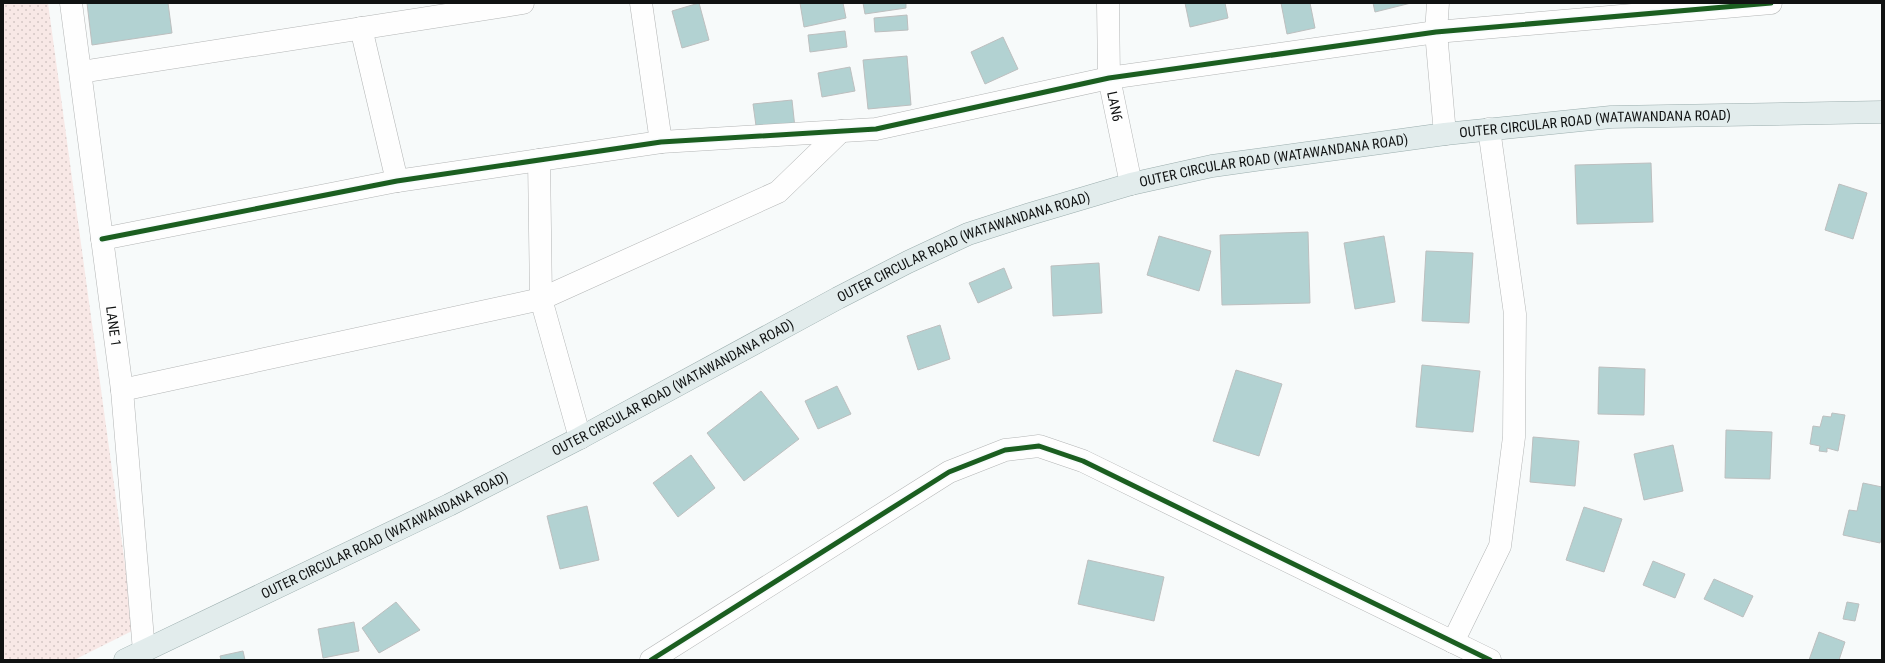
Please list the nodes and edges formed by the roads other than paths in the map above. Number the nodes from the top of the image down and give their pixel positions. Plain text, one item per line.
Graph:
1 (71, 3) edge
2 (523, 3) edge
3 (641, 3) edge
4 (1108, 3) edge
5 (1438, 3) edge
6 (1772, 3) edge
7 (361, 28) junction
8 (1436, 32) junction
9 (81, 72) junction
10 (1109, 78) junction
11 (1882, 112) edge
12 (1489, 129) junction
13 (841, 131) junction
14 (1445, 134) junction
15 (661, 142) junction
16 (539, 160) junction
17 (397, 181) junction
18 (1131, 184) junction
19 (102, 239) junction
20 (540, 299) junction
21 (122, 390) junction
22 (580, 438) junction
23 (1453, 642) junction
24 (135, 655) edge
25 (651, 660) edge
26 (1490, 660) edge

1 - 9 street, LANE 1
2 - 7 street
3 - 15 street
4 - 10 street, LAN6
5 - 8 street
6 - 8 street
7 - 9 street
7 - 17 street
8 - 10 street
8 - 14 street
9 - 19 street, LANE 1
10 - 13 street
10 - 18 street, LAN6
11 - 12 main road, OUTER CIRCULAR ROAD (WATAWANDANA ROAD)
12 - 14 main road, OUTER CIRCULAR ROAD (WATAWANDANA ROAD)
12 - 23 street
13 - 15 street
13 - 20 street
14 - 18 main road, OUTER CIRCULAR ROAD (WATAWANDANA ROAD)
15 - 16 street
16 - 17 street
16 - 20 street
17 - 19 street
18 - 22 main road, OUTER CIRCULAR ROAD (WATAWANDANA ROAD)
19 - 21 street, LANE 1
20 - 21 street
20 - 22 street
21 - 24 street, LANE 1
22 - 24 main road, OUTER CIRCULAR ROAD (WATAWANDANA ROAD)
23 - 25 street
23 - 26 street

